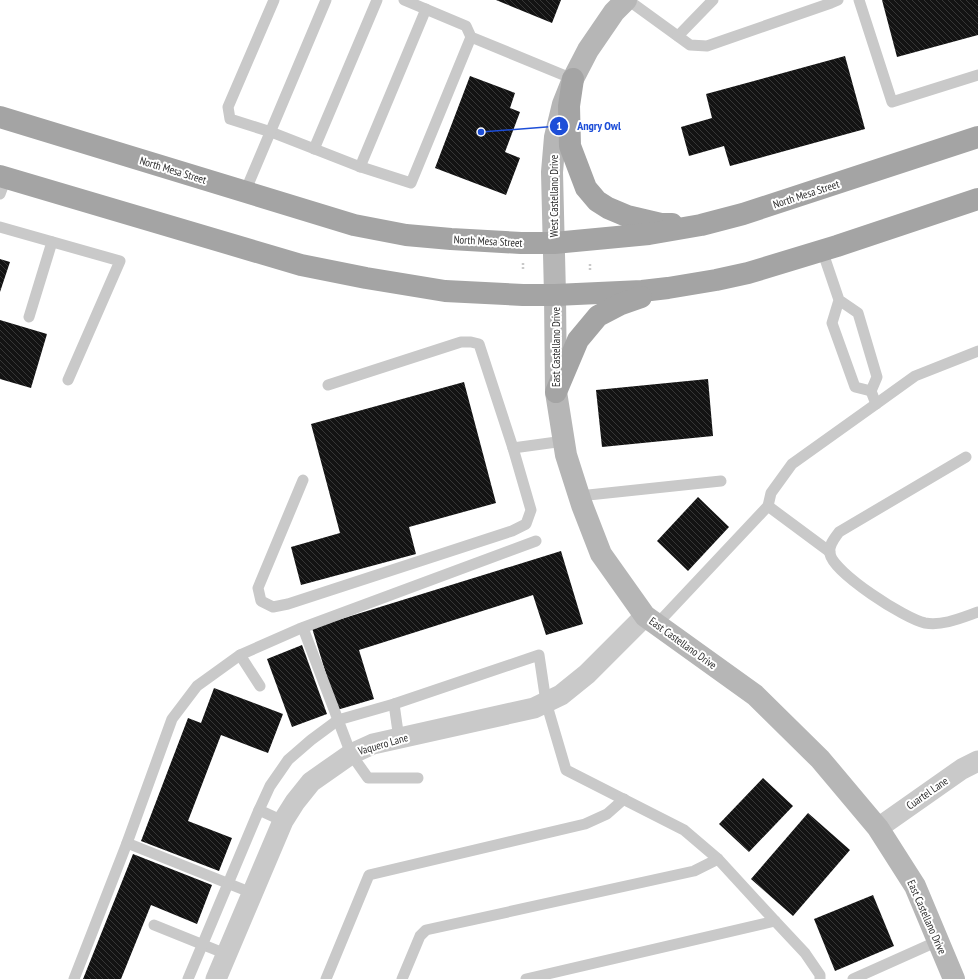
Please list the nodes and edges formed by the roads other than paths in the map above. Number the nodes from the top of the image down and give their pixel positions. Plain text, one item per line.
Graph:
1 (274, 0) edge
2 (326, 0) edge
3 (377, 0) edge
4 (404, 0) edge
5 (627, 0) edge
6 (713, 0) edge
7 (838, 0) edge
8 (859, 0) edge
9 (426, 9) junction
10 (678, 36) junction
11 (471, 37) junction
12 (978, 75) edge
13 (573, 79) junction
14 (0, 117) edge
15 (271, 132) junction
16 (978, 137) edge
17 (314, 149) junction
18 (360, 167) junction
19 (2, 183) edge
20 (245, 192) junction
21 (978, 199) edge
22 (701, 225) junction
23 (0, 227) edge
24 (52, 242) junction
25 (554, 243) junction
26 (822, 250) junction
27 (668, 288) junction
28 (555, 295) junction
29 (839, 300) junction
30 (29, 317) dead end
31 (978, 351) edge
32 (68, 380) dead end
33 (328, 385) dead end
34 (871, 391) junction
35 (556, 392) junction
36 (876, 404) junction
37 (564, 441) junction
38 (513, 448) junction
39 (966, 457) dead end
40 (303, 480) dead end
41 (721, 481) dead end
42 (579, 496) junction
43 (768, 506) junction
44 (536, 541) dead end
45 (830, 552) junction
46 (978, 612) edge
47 (651, 620) junction
48 (304, 628) junction
49 (240, 655) junction
50 (260, 686) dead end
51 (546, 702) junction
52 (394, 704) junction
53 (338, 720) junction
54 (399, 739) junction
55 (351, 754) junction
56 (978, 761) edge
57 (418, 778) dead end
58 (624, 799) junction
59 (259, 810) junction
60 (283, 821) junction
61 (878, 828) junction
62 (127, 843) junction
63 (718, 859) junction
64 (228, 884) junction
65 (252, 893) junction
66 (775, 921) junction
67 (154, 925) dead end
68 (938, 940) junction
69 (202, 944) junction
70 (226, 954) junction
71 (74, 979) edge
72 (188, 979) edge
73 (216, 979) edge
74 (326, 979) edge
75 (402, 979) edge
76 (526, 979) edge
77 (820, 979) edge
78 (853, 979) edge
79 (954, 979) edge

1 - 15 lane
2 - 15 lane
3 - 17 lane
4 - 9 lane
5 - 10 lane
5 - 13 street, West Castellano Drive
6 - 10 lane
7 - 10 lane
8 - 12 lane
9 - 11 lane
9 - 18 lane
11 - 13 lane
11 - 18 lane
13 - 22 main road
13 - 25 street, West Castellano Drive
14 - 20 main road, North Mesa Street
15 - 17 lane
15 - 20 lane
16 - 22 main road, North Mesa Street
17 - 18 lane
19 - 28 main road
20 - 25 main road, North Mesa Street
21 - 26 main road
22 - 25 main road, North Mesa Street
23 - 24 lane
24 - 30 lane
24 - 32 lane
25 - 28 street, East Castellano Drive
26 - 27 main road
26 - 29 lane
27 - 28 main road
27 - 35 main road
28 - 35 street, East Castellano Drive
29 - 34 lane
29 - 34 lane
31 - 36 lane
33 - 38 lane
34 - 36 lane
35 - 37 street, East Castellano Drive
36 - 43 lane
37 - 38 lane
37 - 42 street, East Castellano Drive
38 - 40 lane
39 - 45 lane
41 - 42 lane
42 - 47 street, East Castellano Drive
43 - 45 lane
43 - 47 lane
44 - 48 lane
45 - 46 lane
47 - 51 street, Vaquero Lane
47 - 61 street, East Castellano Drive
48 - 49 lane
48 - 53 lane
49 - 50 lane
49 - 62 lane
51 - 52 lane
51 - 54 street, Vaquero Lane
51 - 58 lane
52 - 53 lane
52 - 54 lane
53 - 55 lane
53 - 59 lane
54 - 55 street, Vaquero Lane
55 - 57 lane
55 - 60 street, Vaquero Lane
56 - 61 street, Cuartel Lane
58 - 63 lane
58 - 74 lane
59 - 60 lane
59 - 64 lane
60 - 65 street, Vaquero Lane
61 - 68 street, East Castellano Drive
62 - 64 lane
62 - 71 lane
63 - 66 lane
63 - 75 lane
64 - 65 lane
64 - 69 lane
65 - 70 street, Vaquero Lane
66 - 76 lane
66 - 77 lane
67 - 69 lane
68 - 78 lane
68 - 79 street, East Castellano Drive
69 - 70 lane
69 - 72 lane
70 - 73 street, Vaquero Lane

